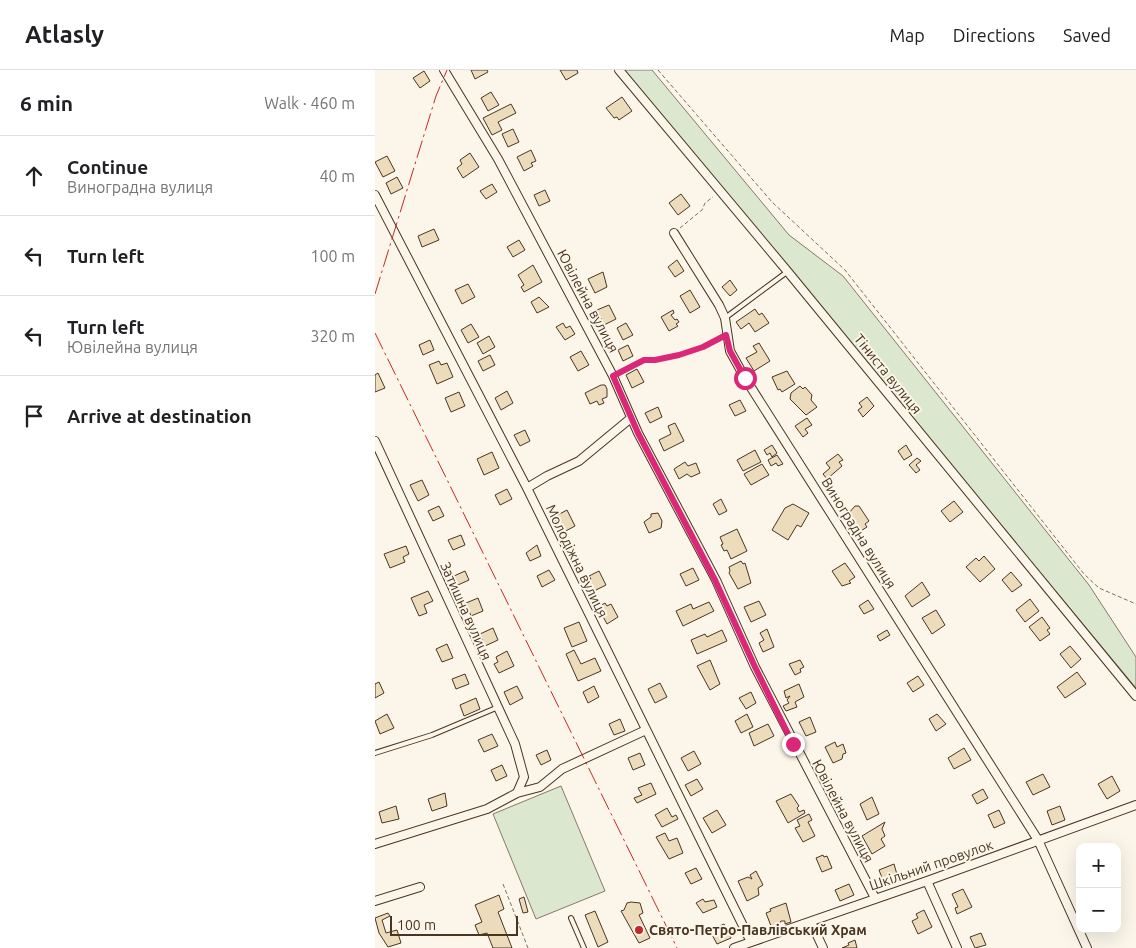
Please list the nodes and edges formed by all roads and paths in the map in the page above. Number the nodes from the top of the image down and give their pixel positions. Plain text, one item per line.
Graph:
1 (444, 70) edge
2 (619, 70) edge
3 (658, 70) edge
4 (719, 192) junction
5 (375, 195) edge
6 (674, 234) joint
7 (788, 272) junction
8 (725, 318) junction
9 (726, 335) junction
10 (613, 376) junction
11 (631, 418) junction
12 (375, 440) edge
13 (527, 488) junction
14 (1136, 604) edge
15 (1136, 696) edge
16 (496, 708) junction
17 (646, 730) junction
18 (375, 753) edge
19 (524, 777) junction
20 (536, 788) junction
21 (517, 793) junction
22 (1136, 805) edge
23 (1038, 840) junction
24 (375, 844) edge
25 (927, 882) junction
26 (503, 884) dead end
27 (420, 887) dead end
28 (875, 898) junction
29 (375, 901) edge
30 (571, 918) dead end
31 (811, 922) junction
32 (751, 942) junction
33 (743, 946) edge
34 (528, 948) edge
35 (584, 948) edge
36 (734, 948) edge
37 (823, 948) edge
38 (957, 948) edge
39 (1087, 948) edge

1 - 10 street, Ювілейна вулиця
2 - 4 street, Тіниста вулиця
3 - 14 path
4 - 6 path
4 - 7 street, Тіниста вулиця
5 - 13 street, Молодіжна вулиця
6 - 8 street, Виноградна вулиця
7 - 8 lane
7 - 15 street, Тіниста вулиця
8 - 9 street, Виноградна вулиця
9 - 10 path
9 - 23 street, Виноградна вулиця
10 - 11 street, Ювілейна вулиця
11 - 13 street
11 - 28 street, Ювілейна вулиця
12 - 16 street, Затишна вулиця
13 - 17 street, Молодіжна вулиця
16 - 18 lane
16 - 19 street, Затишна вулиця
17 - 20 street
17 - 32 street, Молодіжна вулиця
19 - 20 street
19 - 21 street
20 - 21 street
21 - 24 street
22 - 23 street, Шкільний провулок
23 - 25 street, Шкільний провулок
23 - 39 street, Виноградна вулиця
25 - 28 street, Шкільний провулок
25 - 38 street
26 - 34 path
27 - 29 street
28 - 31 street, Шкільний провулок
30 - 35 lane
31 - 32 street, Шкільний провулок
31 - 37 street
32 - 33 street, Шкільний провулок
33 - 36 street, Шкільний провулок

